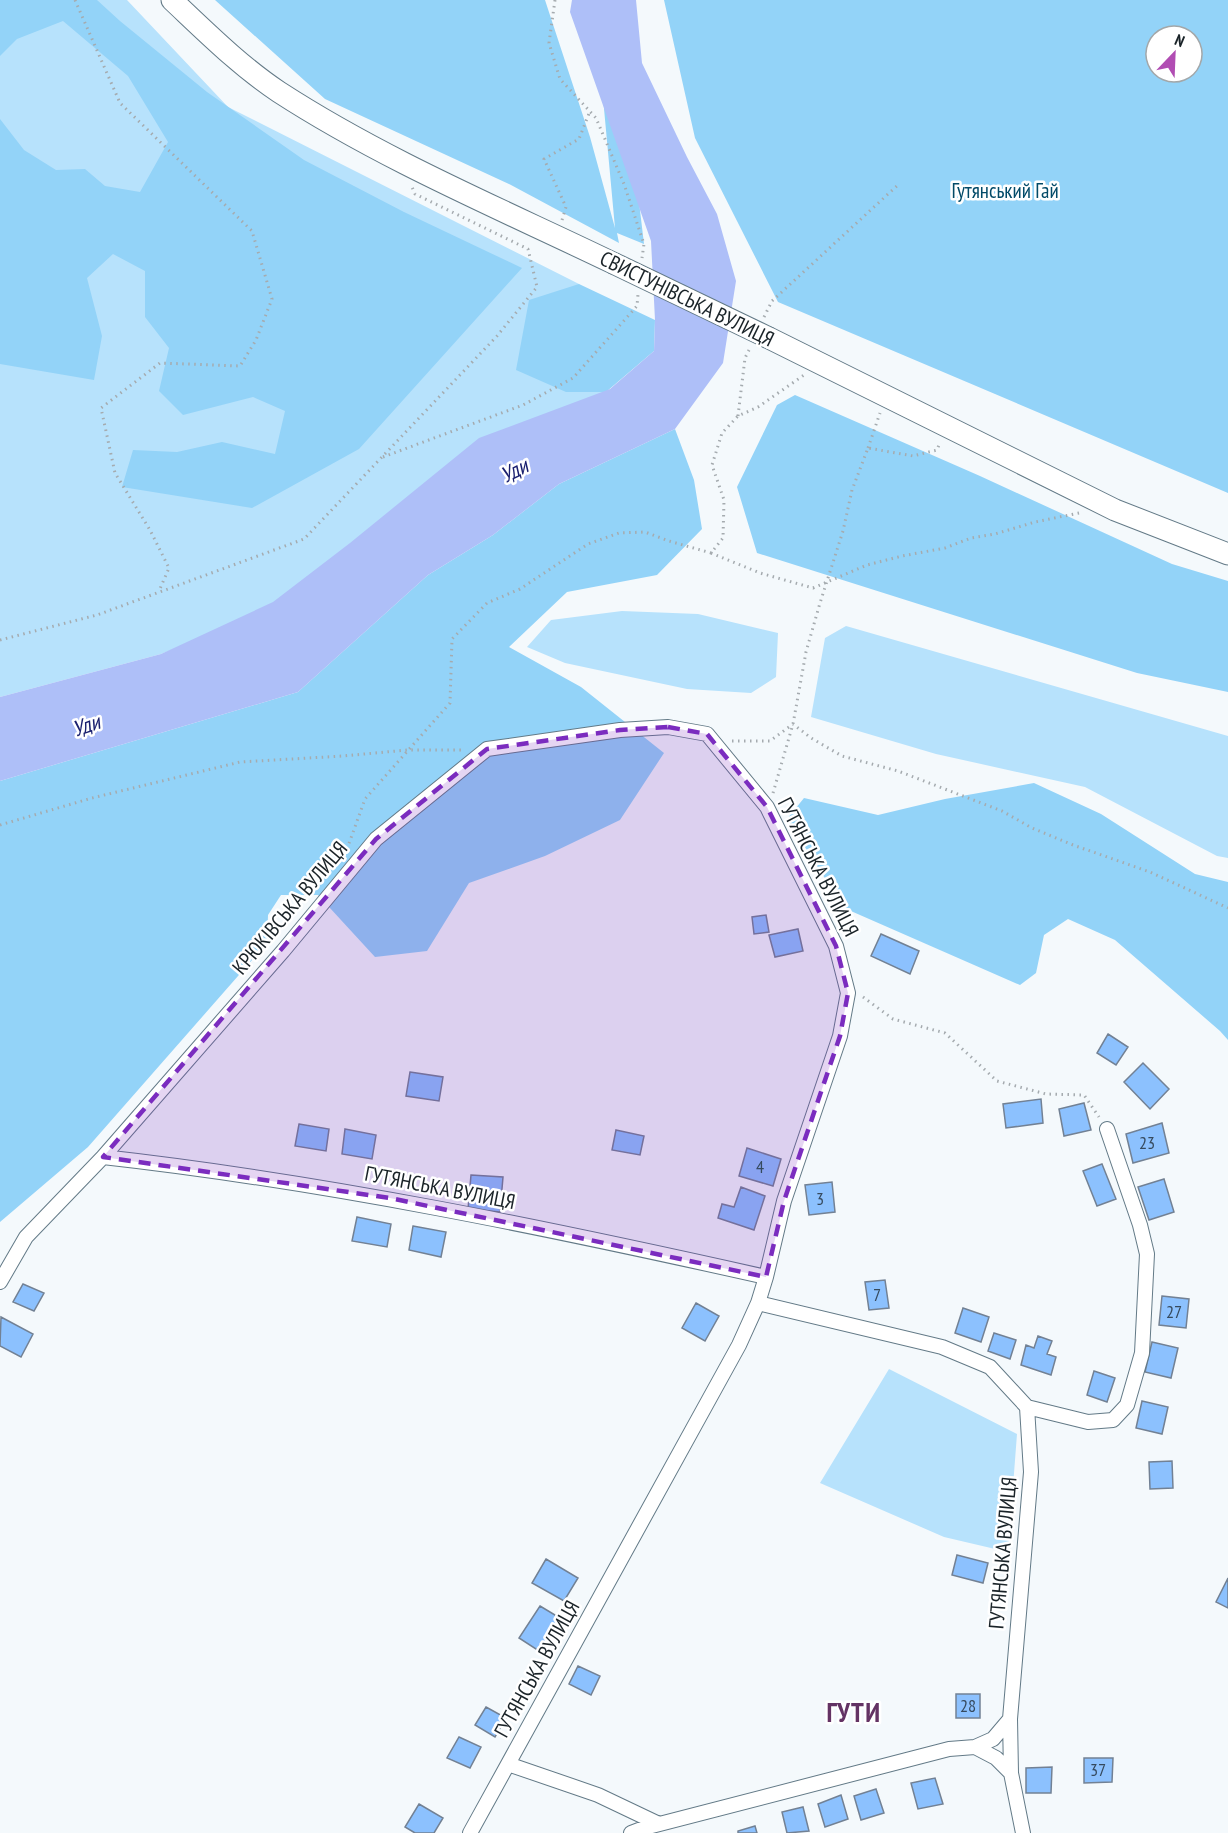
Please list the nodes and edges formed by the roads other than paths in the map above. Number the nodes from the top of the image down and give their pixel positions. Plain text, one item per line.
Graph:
1 (172, 0) edge
2 (1228, 554) edge
3 (707, 734) joint
4 (1107, 1129) road end
5 (103, 1157) junction
6 (766, 1277) junction
7 (0, 1282) edge
8 (758, 1303) junction
9 (1027, 1407) junction
10 (1010, 1719) junction
11 (975, 1747) junction
12 (508, 1764) junction
13 (1011, 1773) junction
14 (659, 1824) junction
15 (470, 1833) edge
16 (631, 1833) edge
17 (1023, 1833) edge

1 - 2 main road, СВИСТУНІВСЬКА ВУЛИЦЯ, bridge
3 - 5 street, КРЮКІВСЬКА ВУЛИЦЯ
3 - 6 street, ГУТЯНСЬКА ВУЛИЦЯ
4 - 9 street
5 - 6 street, ГУТЯНСЬКА ВУЛИЦЯ
5 - 7 street, КРЮКІВСЬКА ВУЛИЦЯ
6 - 8 street, ГУТЯНСЬКА ВУЛИЦЯ
8 - 9 street
8 - 12 street, ГУТЯНСЬКА ВУЛИЦЯ
9 - 10 street, ГУТЯНСЬКА ВУЛИЦЯ
10 - 11 street
10 - 13 street, ГУТЯНСЬКА ВУЛИЦЯ
11 - 13 street
11 - 14 street
12 - 14 street
12 - 15 street, ГУТЯНСЬКА ВУЛИЦЯ
13 - 17 street, ГУТЯНСЬКА ВУЛИЦЯ
14 - 16 street

